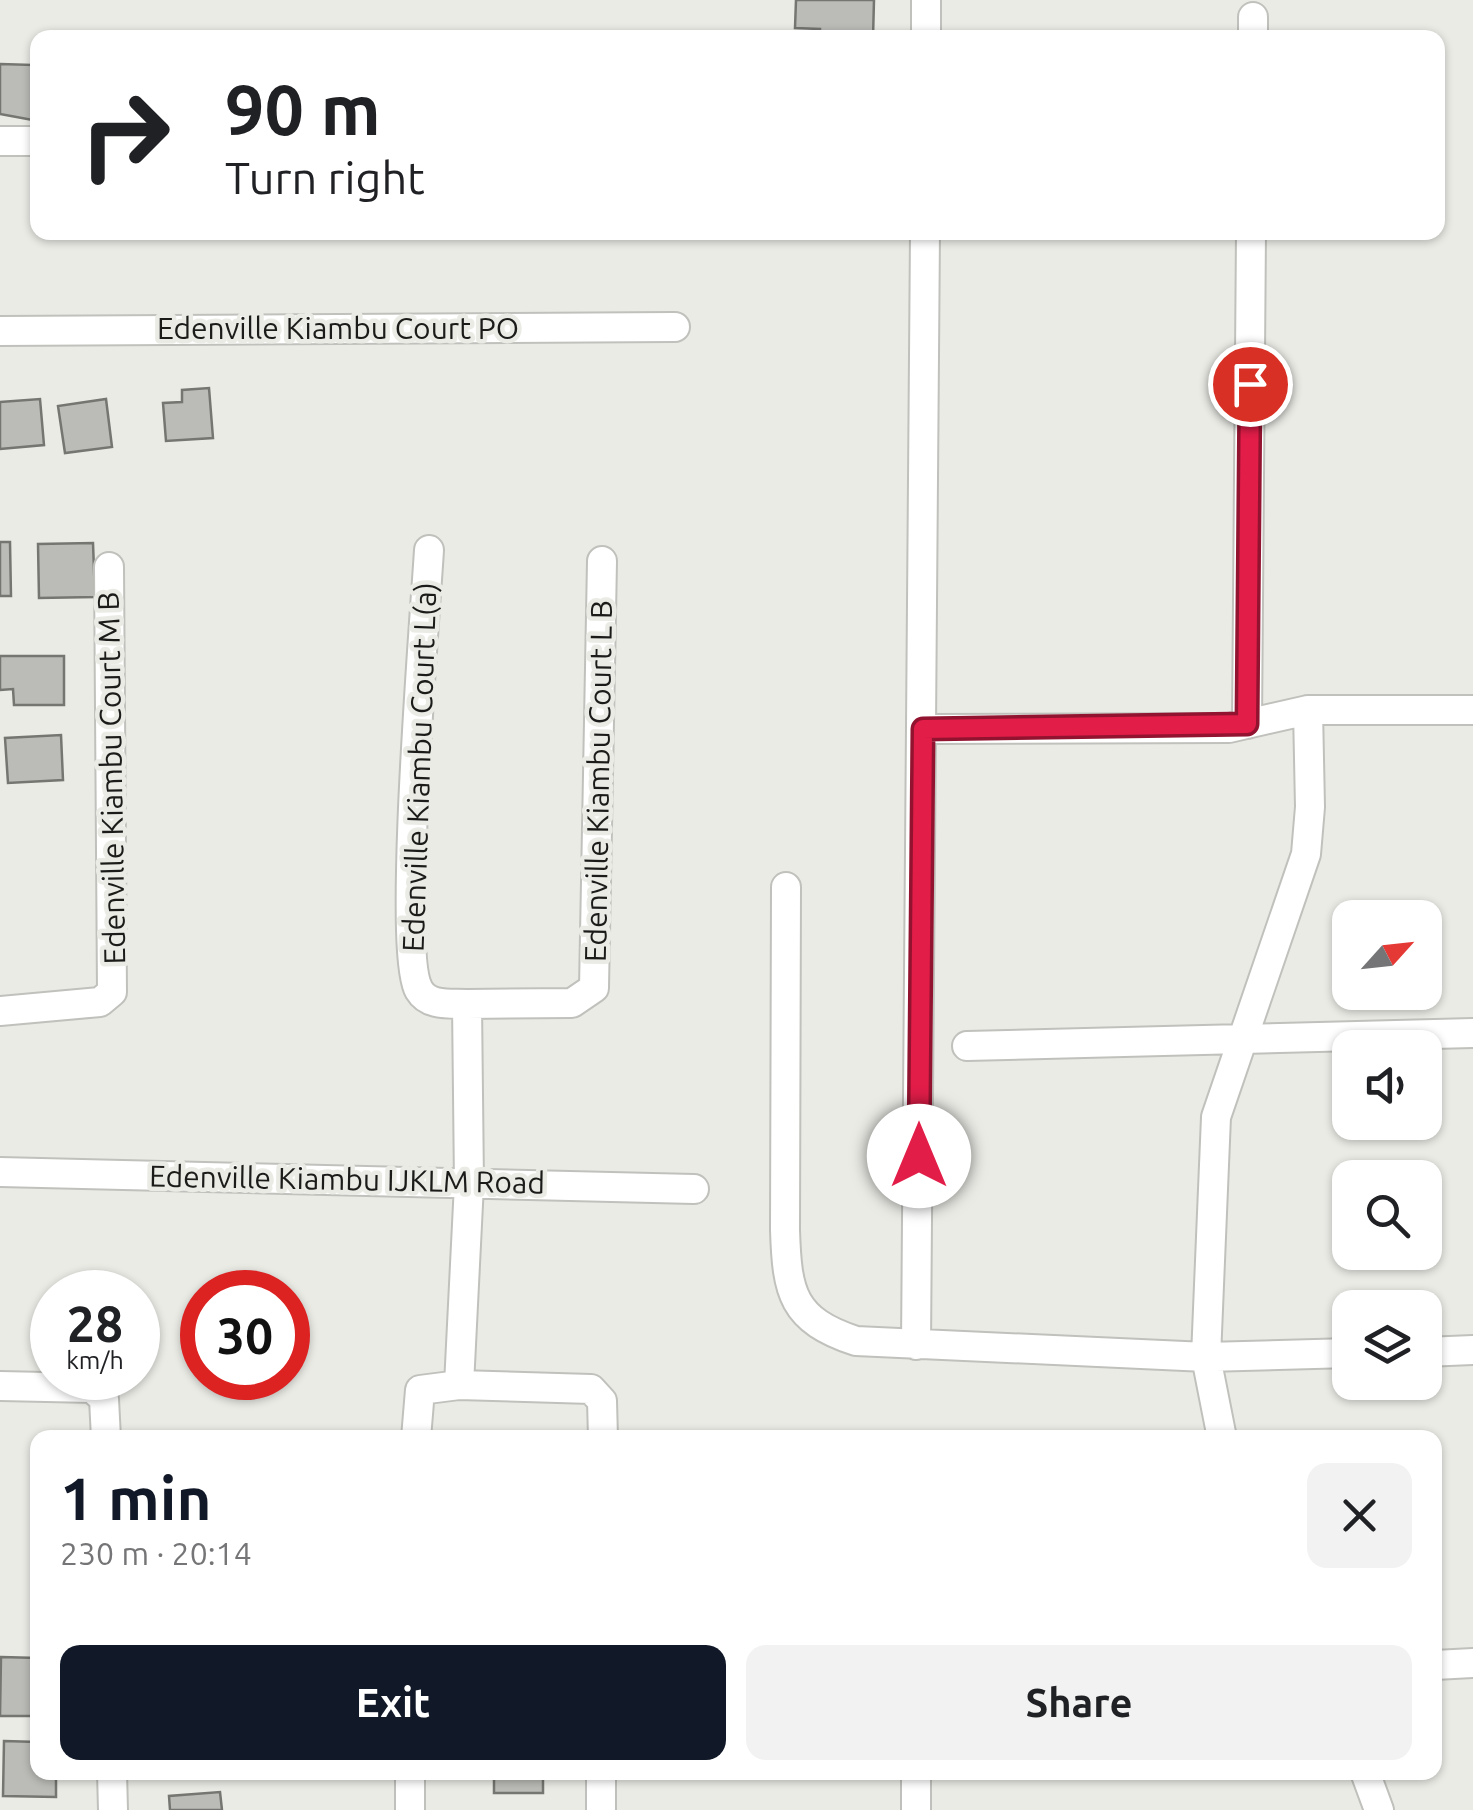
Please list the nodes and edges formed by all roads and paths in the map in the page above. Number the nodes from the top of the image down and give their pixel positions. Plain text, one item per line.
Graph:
1 (926, 0) edge
2 (926, 30) edge
3 (0, 141) edge
4 (30, 141) edge
5 (925, 240) edge
6 (1251, 240) edge
7 (675, 327) dead end
8 (0, 331) edge
9 (429, 550) dead end
10 (602, 561) dead end
11 (109, 567) dead end
12 (1308, 710) junction
13 (1473, 710) edge
14 (1247, 724) junction
15 (923, 729) junction
16 (786, 886) dead end
17 (467, 1004) junction
18 (0, 1010) edge
19 (1473, 1033) edge
20 (1240, 1038) junction
21 (968, 1046) dead end
22 (0, 1172) edge
23 (469, 1184) junction
24 (694, 1188) dead end
25 (916, 1345) junction
26 (1473, 1350) edge
27 (1442, 1351) edge
28 (1332, 1353) edge
29 (1206, 1356) junction
30 (459, 1385) junction
31 (0, 1386) edge
32 (106, 1430) edge
33 (417, 1430) edge
34 (603, 1430) edge
35 (1220, 1430) edge
36 (1473, 1662) edge
37 (1442, 1664) edge
38 (112, 1780) edge
39 (410, 1780) edge
40 (601, 1780) edge
41 (916, 1780) edge
42 (1367, 1780) edge
43 (112, 1810) edge
44 (410, 1810) edge
45 (601, 1810) edge
46 (916, 1810) edge
47 (1379, 1810) edge

1 - 2 street
3 - 4 street
5 - 15 street
6 - 14 street
7 - 8 street, Edenville Kiambu Court PO
9 - 17 street, Edenville Kiambu Court L(a)
10 - 17 street, Edenville Kiambu Court L B
11 - 18 street, Edenville Kiambu Court M B
12 - 13 street
12 - 14 street
12 - 20 street
14 - 15 street
15 - 25 street
16 - 25 street
17 - 23 street
19 - 20 street
20 - 21 street
20 - 29 street
22 - 23 street, Edenville Kiambu IJKLM Road
23 - 24 street, Edenville Kiambu IJKLM Road
23 - 30 street
25 - 29 street
26 - 27 street
28 - 29 street
29 - 35 street
30 - 33 street
30 - 34 street
31 - 32 street
36 - 37 street
38 - 43 street
39 - 44 street
40 - 45 street
41 - 46 street
42 - 47 street

